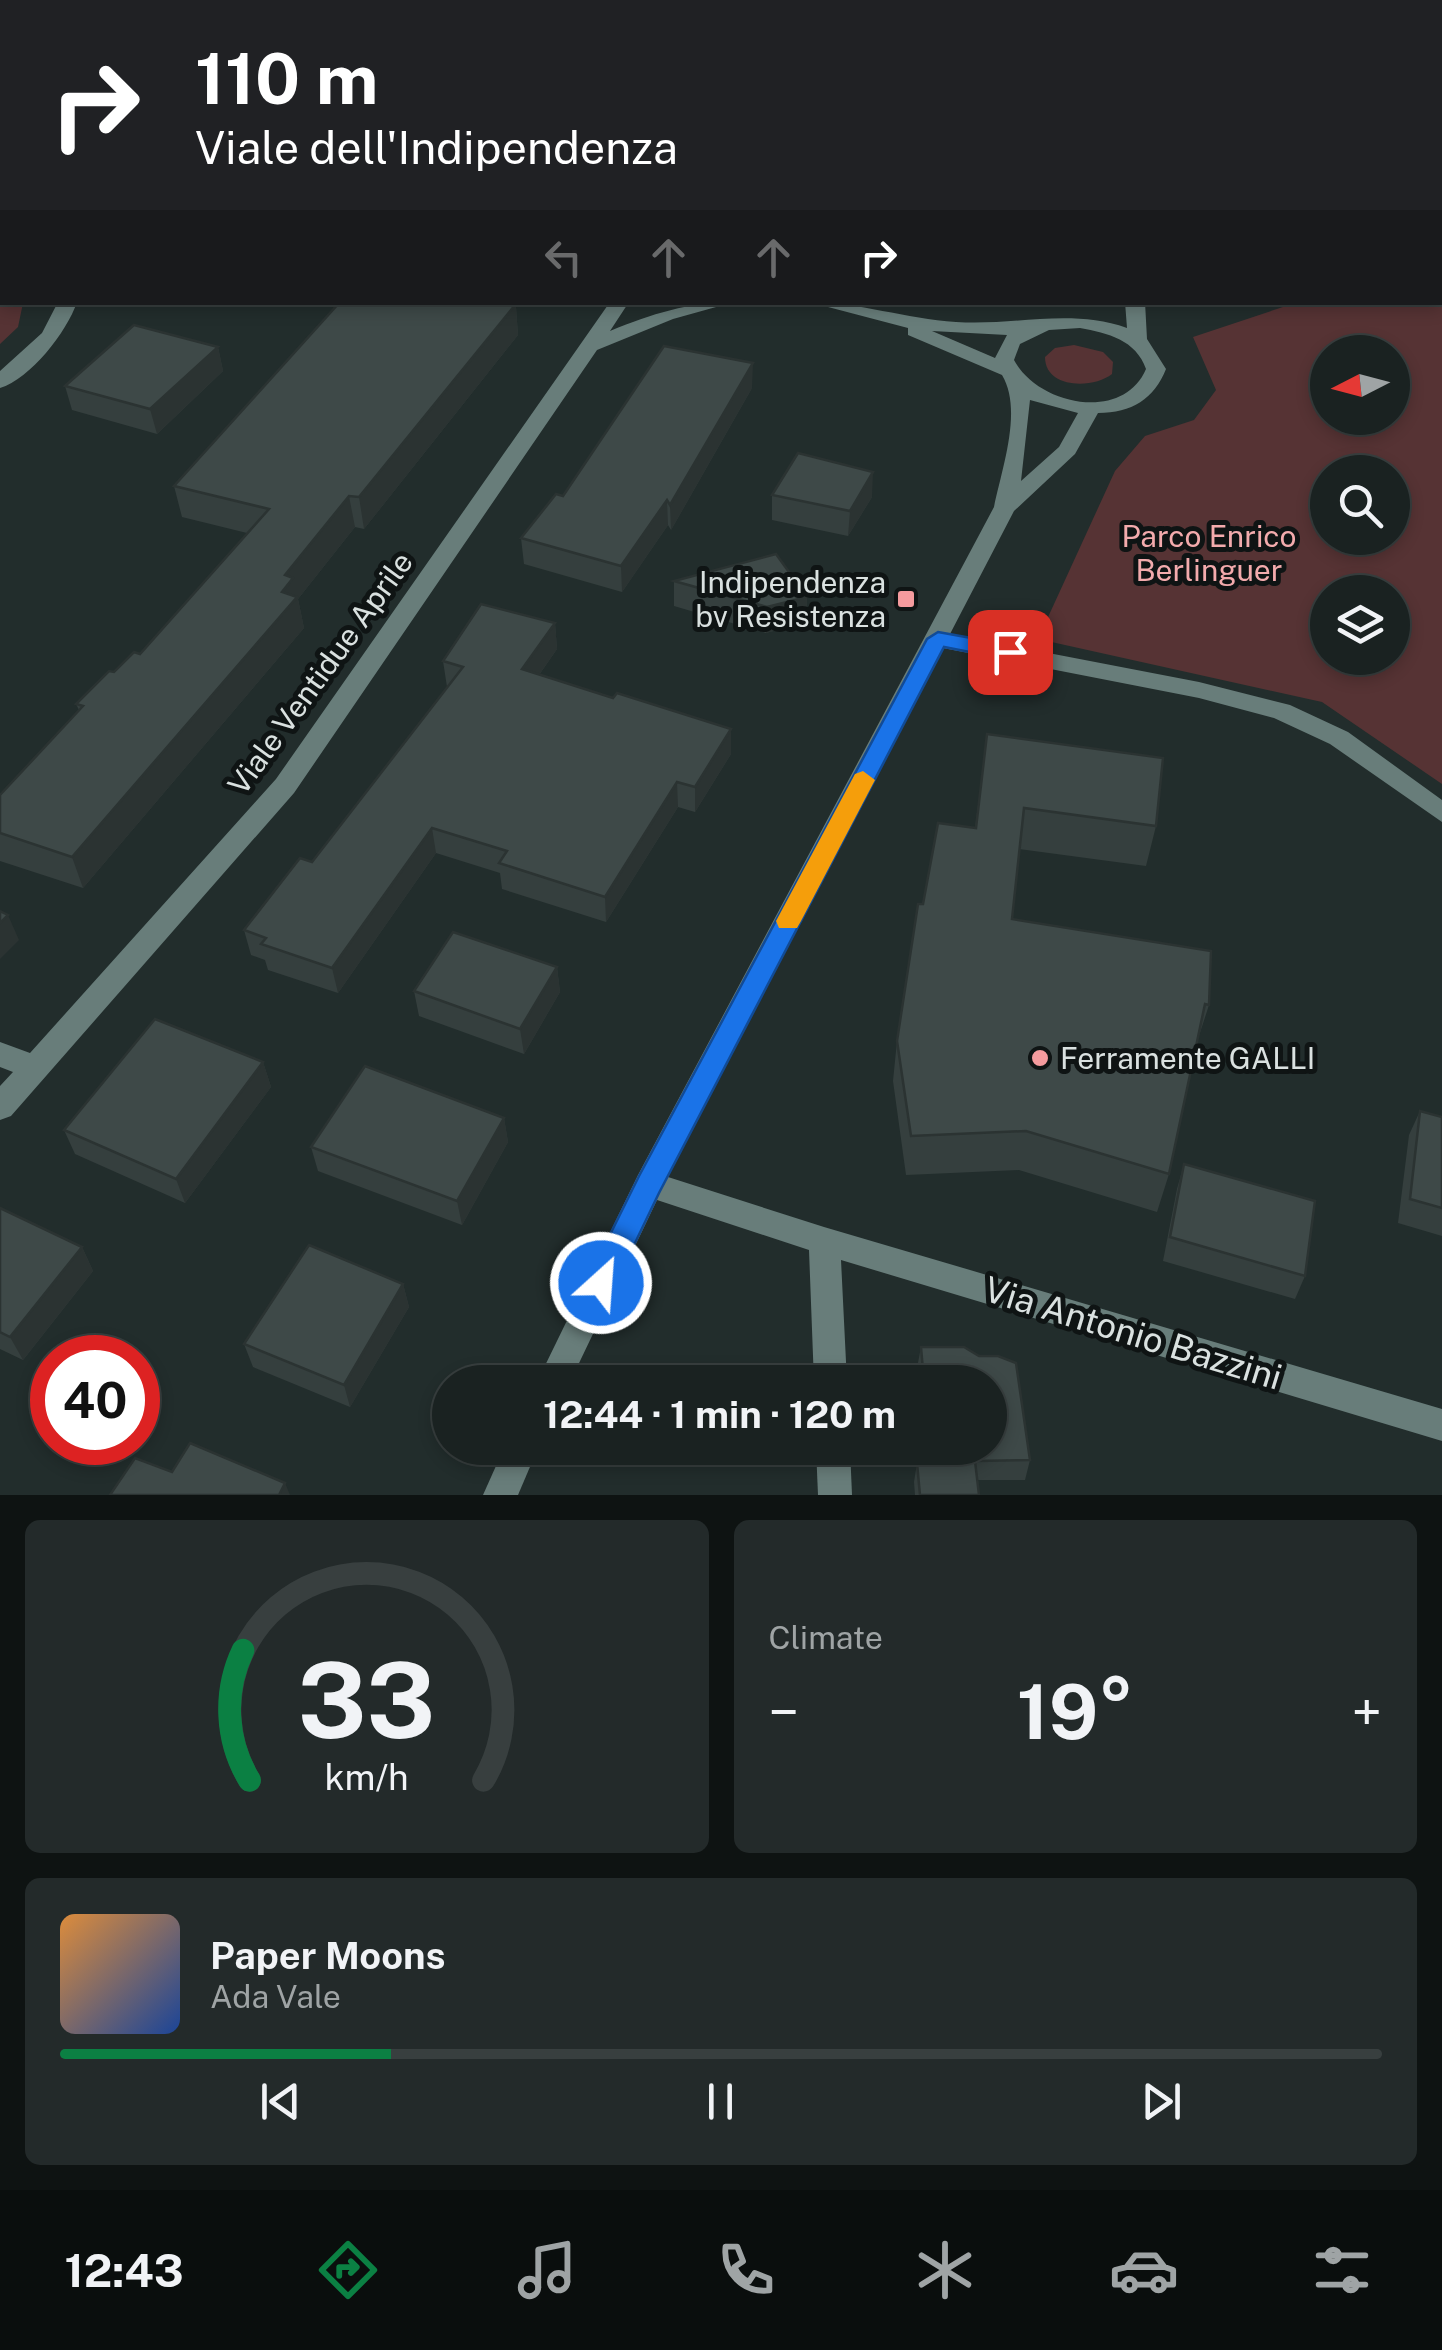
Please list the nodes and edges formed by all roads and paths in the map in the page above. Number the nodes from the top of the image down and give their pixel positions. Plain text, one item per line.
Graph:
1 (67, 305) edge
2 (618, 305) edge
3 (714, 305) edge
4 (829, 305) edge
5 (1084, 305) edge
6 (1135, 305) edge
7 (882, 319) junction
8 (1059, 322) junction
9 (1033, 328) junction
10 (1137, 340) junction
11 (588, 348) junction
12 (1013, 378) junction
13 (0, 382) edge
14 (1092, 408) junction
15 (1005, 507) junction
16 (938, 639) junction
17 (1442, 813) edge
18 (0, 1054) edge
19 (36, 1068) junction
20 (0, 1108) edge
21 (649, 1184) junction
22 (824, 1241) junction
23 (561, 1365) edge
24 (829, 1365) edge
25 (1442, 1425) edge
26 (834, 1465) edge
27 (835, 1495) edge

1 - 13 street
2 - 11 street, Viale Ventidue Aprile
3 - 11 street
4 - 7 street
5 - 8 street
6 - 10 street
7 - 9 street
7 - 12 street
8 - 9 street
8 - 10 street
9 - 12 street
10 - 14 street
11 - 19 street, Viale Ventidue Aprile
12 - 14 street
12 - 15 street
14 - 15 street
15 - 16 street
16 - 17 street
16 - 21 street
18 - 19 street
19 - 20 street, Viale Ventidue Aprile
21 - 22 street, Via Antonio Bazzini
21 - 23 street
22 - 24 street
22 - 25 street, Via Antonio Bazzini
26 - 27 street

